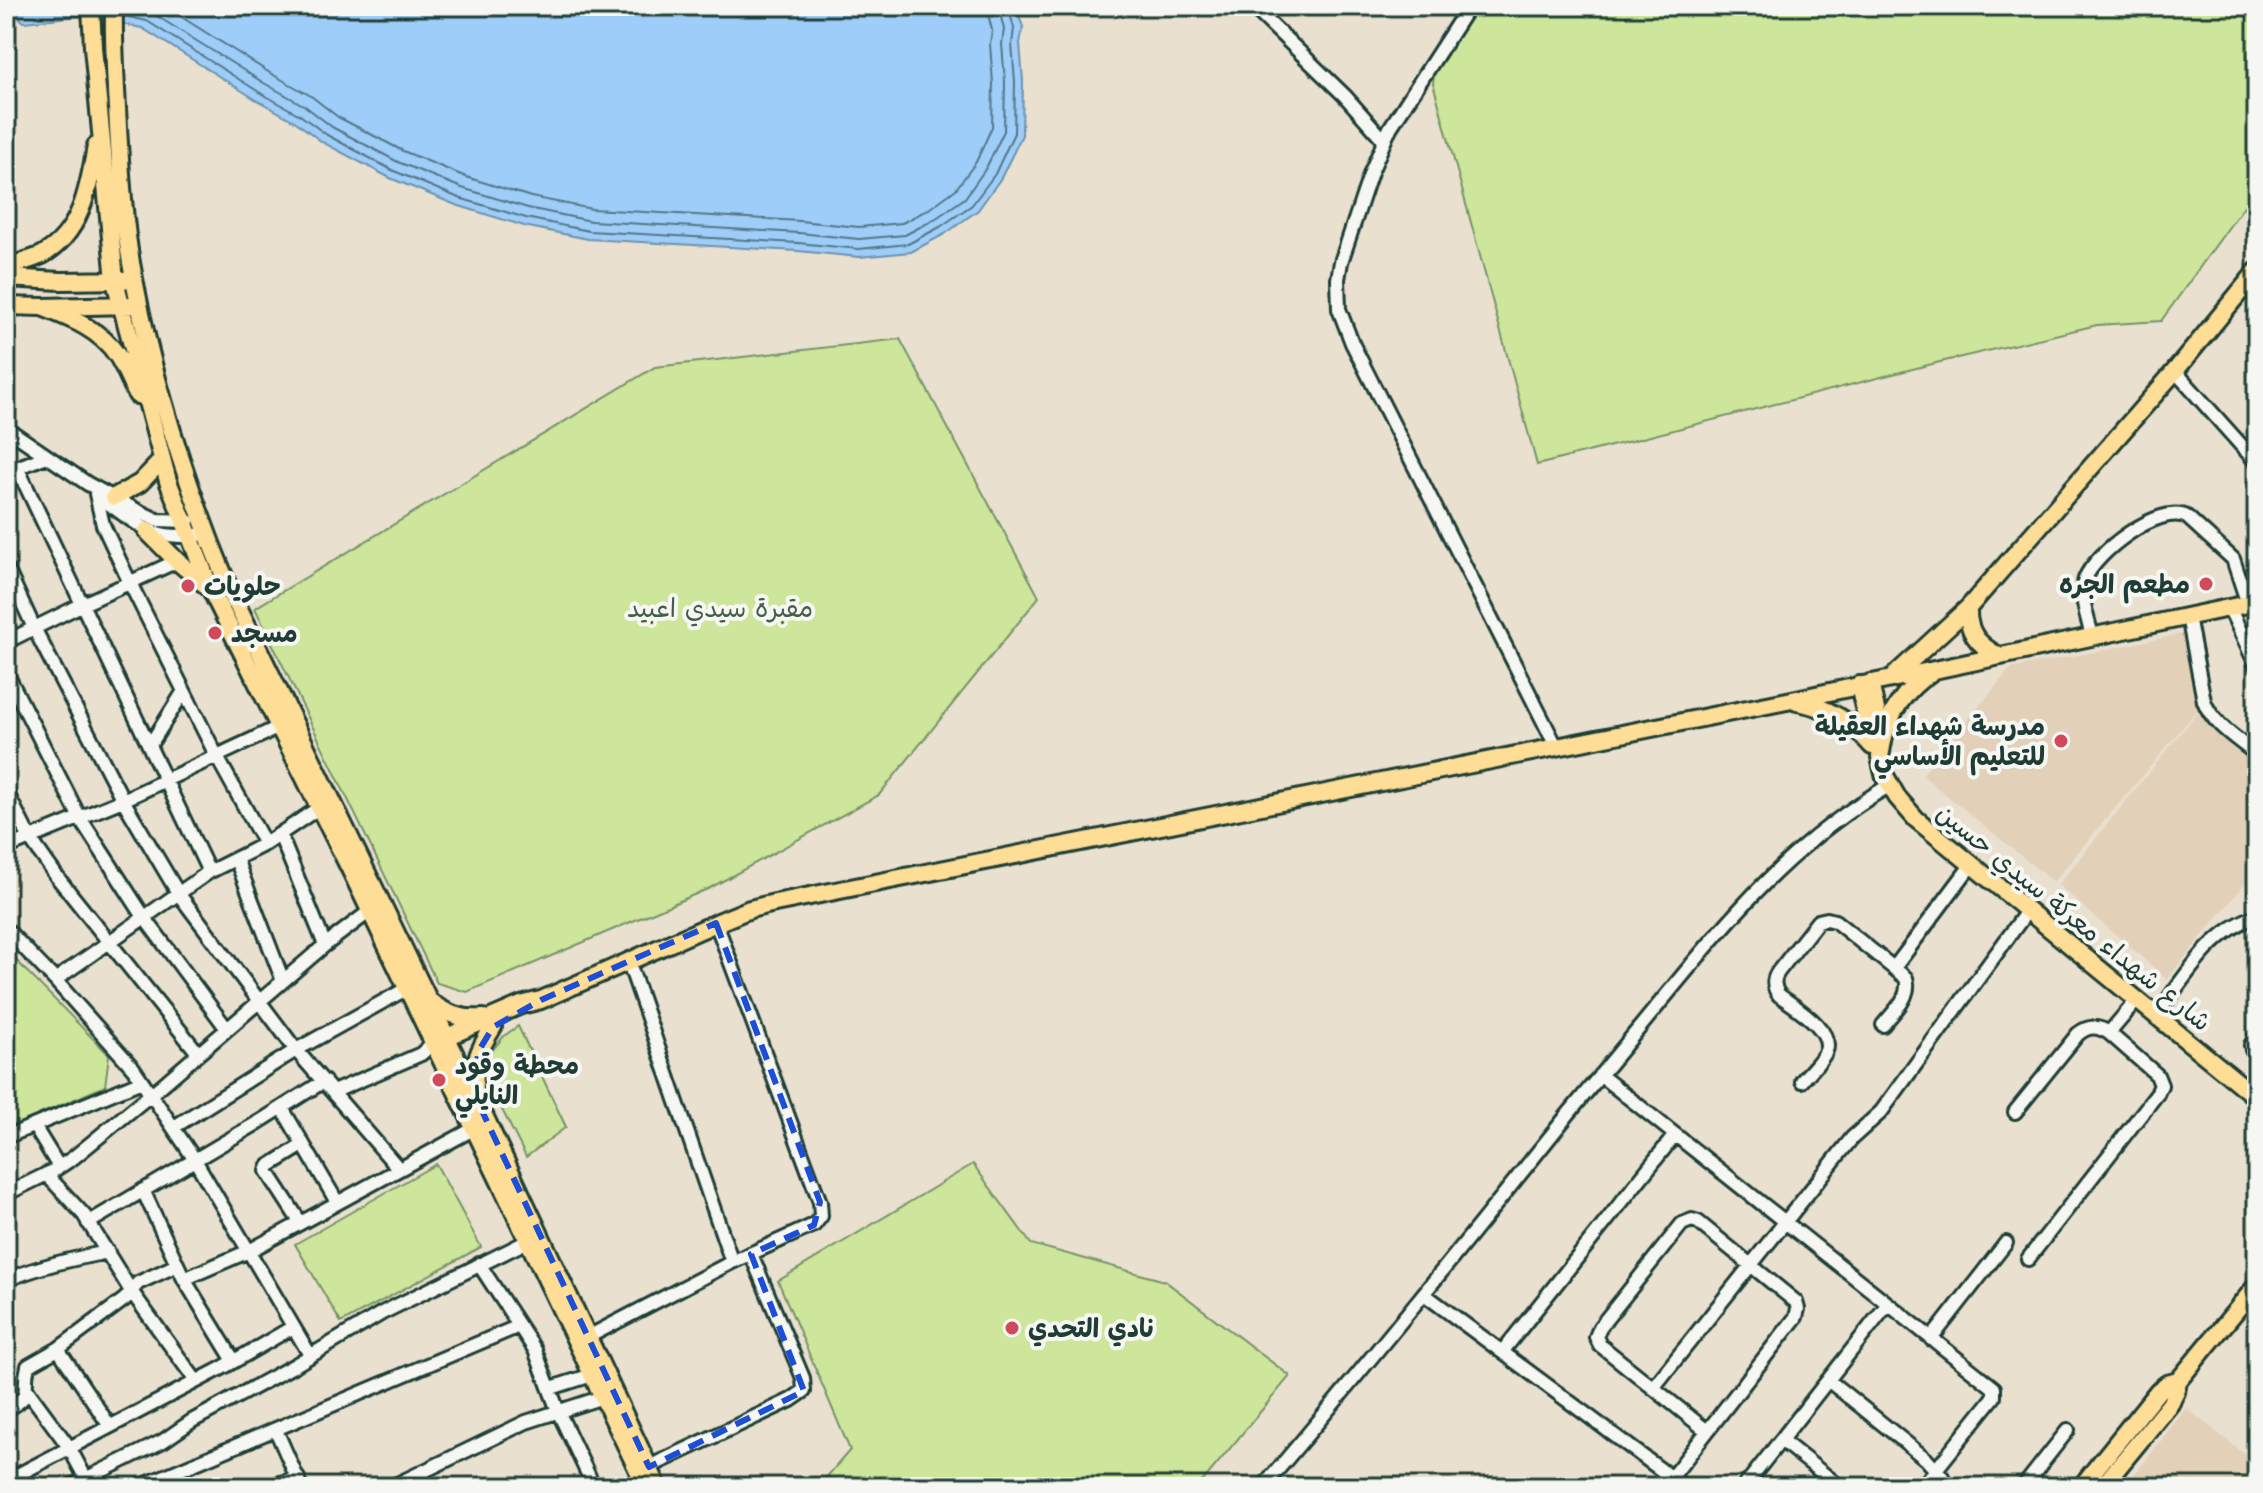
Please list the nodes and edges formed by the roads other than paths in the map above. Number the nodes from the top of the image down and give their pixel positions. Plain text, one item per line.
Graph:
1 (91, 6) edge
2 (114, 6) edge
3 (1252, 6) edge
4 (1469, 6) edge
5 (100, 121) junction
6 (1384, 140) junction
7 (6, 267) edge
8 (2257, 271) edge
9 (6, 278) edge
10 (134, 279) junction
11 (115, 281) junction
12 (121, 305) junction
13 (140, 305) junction
14 (6, 306) edge
15 (42, 307) junction
16 (2175, 371) junction
17 (151, 420) junction
18 (6, 428) edge
19 (47, 456) junction
20 (162, 460) junction
21 (2257, 463) edge
22 (12, 470) edge
23 (92, 489) junction
24 (114, 497) junction
25 (195, 528) junction
26 (147, 531) junction
27 (177, 561) junction
28 (6, 567) edge
29 (130, 583) junction
30 (211, 590) junction
31 (2253, 603) edge
32 (83, 604) junction
33 (2229, 607) junction
34 (1968, 608) junction
35 (2188, 616) junction
36 (34, 628) junction
37 (2092, 636) junction
38 (6, 642) edge
39 (1997, 655) junction
40 (1941, 667) junction
41 (2257, 667) edge
42 (6, 672) edge
43 (1891, 678) junction
44 (1865, 684) junction
45 (184, 691) junction
46 (1787, 701) junction
47 (279, 727) junction
48 (150, 745) junction
49 (1556, 746) junction
50 (1878, 748) junction
51 (2257, 755) edge
52 (217, 757) junction
53 (167, 779) junction
54 (1890, 785) junction
55 (6, 791) edge
56 (123, 800) junction
57 (320, 807) junction
58 (80, 818) junction
59 (280, 835) junction
60 (29, 837) junction
61 (265, 844) junction
62 (6, 848) edge
63 (236, 859) junction
64 (1972, 864) junction
65 (209, 872) junction
66 (178, 893) junction
67 (2028, 910) junction
68 (370, 911) junction
69 (2257, 916) edge
70 (144, 917) junction
71 (716, 923) junction
72 (6, 929) edge
73 (108, 943) junction
74 (325, 945) junction
75 (628, 960) junction
76 (1894, 968) junction
77 (55, 980) junction
78 (283, 981) junction
79 (406, 989) junction
80 (427, 999) junction
81 (260, 1000) junction
82 (2137, 1000) junction
83 (2156, 1016) junction
84 (491, 1022) junction
85 (1883, 1025) dead end
86 (227, 1029) junction
87 (2109, 1033) junction
88 (2257, 1035) edge
89 (438, 1047) junction
90 (296, 1050) junction
91 (198, 1053) junction
92 (2257, 1055) edge
93 (1600, 1075) junction
94 (142, 1081) junction
95 (324, 1081) junction
96 (1802, 1081) dead end
97 (333, 1092) junction
98 (150, 1094) junction
99 (475, 1096) junction
100 (2257, 1098) edge
101 (282, 1108) junction
102 (2015, 1112) dead end
103 (34, 1126) junction
104 (174, 1127) junction
105 (475, 1128) junction
106 (1675, 1135) junction
107 (6, 1137) edge
108 (303, 1145) junction
109 (195, 1160) junction
110 (59, 1167) junction
111 (399, 1169) junction
112 (46, 1174) junction
113 (143, 1190) junction
114 (6, 1194) edge
115 (337, 1202) junction
116 (300, 1222) junction
117 (1785, 1222) junction
118 (88, 1223) junction
119 (528, 1241) junction
120 (2006, 1243) dead end
121 (249, 1251) junction
122 (108, 1252) junction
123 (751, 1254) junction
124 (2028, 1259) dead end
125 (732, 1262) junction
126 (479, 1264) junction
127 (1750, 1264) junction
128 (177, 1265) junction
129 (184, 1279) junction
130 (6, 1280) edge
131 (2257, 1285) edge
132 (131, 1291) junction
133 (1424, 1294) junction
134 (1887, 1305) junction
135 (519, 1326) junction
136 (293, 1327) junction
137 (588, 1337) junction
138 (1931, 1339) junction
139 (58, 1349) junction
140 (1502, 1352) junction
141 (310, 1355) junction
142 (234, 1361) junction
143 (592, 1375) junction
144 (1828, 1380) junction
145 (196, 1381) junction
146 (2178, 1381) junction
147 (551, 1388) junction
148 (1653, 1388) junction
149 (27, 1390) junction
150 (603, 1397) junction
151 (6, 1410) edge
152 (558, 1411) junction
153 (109, 1425) junction
154 (276, 1430) junction
155 (2068, 1430) dead end
156 (1707, 1431) junction
157 (1781, 1440) junction
158 (69, 1447) junction
159 (649, 1467) junction
160 (1935, 1470) junction
161 (85, 1477) junction
162 (1671, 1478) junction
163 (6, 1481) edge
164 (300, 1482) edge
165 (1271, 1484) edge
166 (72, 1486) edge
167 (139, 1487) edge
168 (267, 1487) edge
169 (391, 1487) edge
170 (594, 1487) edge
171 (646, 1487) edge
172 (658, 1487) edge
173 (1684, 1487) edge
174 (1744, 1487) edge
175 (1840, 1487) edge
176 (1922, 1487) edge
177 (1951, 1487) edge
178 (2023, 1487) edge
179 (2081, 1487) edge
180 (2102, 1487) edge

1 - 5 main road
2 - 10 main road
3 - 6 street
4 - 6 street
5 - 7 main road
5 - 11 main road
6 - 49 street
8 - 16 main road
9 - 11 main road
10 - 11 main road
10 - 13 main road
11 - 12 main road
12 - 13 main road
12 - 15 main road
12 - 17 main road
13 - 25 main road
14 - 15 main road
15 - 17 main road
16 - 21 street
16 - 34 main road
17 - 20 main road
18 - 19 street
19 - 22 street
19 - 23 street
20 - 24 main road
20 - 25 main road
22 - 32 street
23 - 24 street
23 - 26 street
23 - 29 street
24 - 25 street
25 - 26 street
25 - 30 main road
25 - 80 main road
26 - 27 main road
27 - 29 street
27 - 30 main road
28 - 36 street
29 - 32 street
29 - 45 street
30 - 47 main road
31 - 33 main road
31 - 37 street
32 - 36 street
32 - 48 street
33 - 35 main road
33 - 41 street
34 - 39 main road
34 - 43 main road
35 - 37 main road
35 - 51 street
36 - 38 street
36 - 56 street
37 - 39 main road
39 - 40 main road
40 - 43 main road
40 - 50 main road
42 - 58 street
43 - 44 main road
44 - 46 main road
44 - 50 main road, شارع شهداء معركة سيدي حسين
45 - 48 street
45 - 52 street
46 - 49 main road
46 - 50 main road
47 - 52 street
47 - 57 main road
48 - 53 street
49 - 71 main road
50 - 54 main road, شارع شهداء معركة سيدي حسين
52 - 53 street
52 - 61 street
53 - 56 street
53 - 65 street
54 - 64 main road, شارع شهداء معركة سيدي حسين
54 - 93 street
55 - 60 street
56 - 58 street
56 - 66 street
57 - 59 street
57 - 68 main road
58 - 60 street
58 - 70 street
59 - 61 street
59 - 74 street
60 - 62 street
60 - 73 street
61 - 63 street
63 - 65 street
63 - 78 street
64 - 67 main road, شارع شهداء معركة سيدي حسين
64 - 76 street
65 - 66 street
66 - 70 street
66 - 81 street
67 - 82 main road, شارع شهداء معركة سيدي حسين
67 - 117 street
68 - 74 street
68 - 79 main road
69 - 83 street
70 - 73 street
70 - 86 street
71 - 75 main road
71 - 123 street
72 - 77 street
73 - 77 street
73 - 91 street
74 - 78 street
75 - 84 main road
75 - 125 street
76 - 85 street
76 - 96 street
77 - 94 street
78 - 81 street
79 - 89 main road
79 - 90 street
80 - 84 main road
80 - 89 main road
81 - 86 street
81 - 90 street
82 - 83 main road, شارع شهداء معركة سيدي حسين
82 - 87 street
83 - 100 main road, شارع شهداء معركة سيدي حسين
84 - 89 main road
84 - 99 main road
86 - 91 street
87 - 102 street
87 - 124 street
88 - 92 street
89 - 97 street
89 - 99 main road
89 - 105 main road
90 - 95 street
90 - 104 street
91 - 98 street
93 - 106 street
93 - 133 street
94 - 98 street
94 - 103 street
95 - 97 street
95 - 101 street
97 - 111 street
98 - 104 street
98 - 110 street
99 - 137 main road
101 - 108 street
101 - 109 street
103 - 107 street
103 - 110 street
104 - 109 street
105 - 111 street
105 - 119 main road
106 - 117 street
106 - 140 street
108 - 115 street
108 - 116 street
109 - 113 street
109 - 121 street
110 - 112 street
111 - 115 street
112 - 114 street
112 - 118 street
113 - 118 street
113 - 128 street
115 - 116 street
116 - 121 street
117 - 127 street
117 - 134 street
118 - 122 street
119 - 126 street
119 - 143 main road
120 - 138 street
121 - 129 street
121 - 136 street
122 - 130 street
122 - 132 street
123 - 125 street
123 - 159 street
125 - 137 street
126 - 135 street
126 - 141 street
127 - 148 street
127 - 148 street
127 - 156 street
128 - 129 street
128 - 132 street
129 - 142 street
131 - 146 main road
132 - 139 street
132 - 145 street
133 - 140 street
133 - 165 street
134 - 138 street
134 - 144 street
135 - 147 street
135 - 154 street
136 - 141 street
136 - 142 street
137 - 159 main road
138 - 160 street
139 - 149 street
139 - 153 street
140 - 162 street
141 - 161 street
142 - 145 street
143 - 147 street
143 - 150 main road
144 - 157 street
144 - 160 street
145 - 153 street
146 - 179 main road
146 - 180 main road
147 - 152 street
148 - 156 street
149 - 151 street
149 - 158 street
150 - 152 street
150 - 171 main road
152 - 169 street
152 - 170 street
153 - 158 street
154 - 164 street
154 - 167 street
155 - 178 street
156 - 162 street
157 - 174 street
157 - 175 street
158 - 161 street
158 - 163 street
159 - 172 main road
160 - 176 street
160 - 177 street
161 - 166 street
162 - 173 street
164 - 168 street

